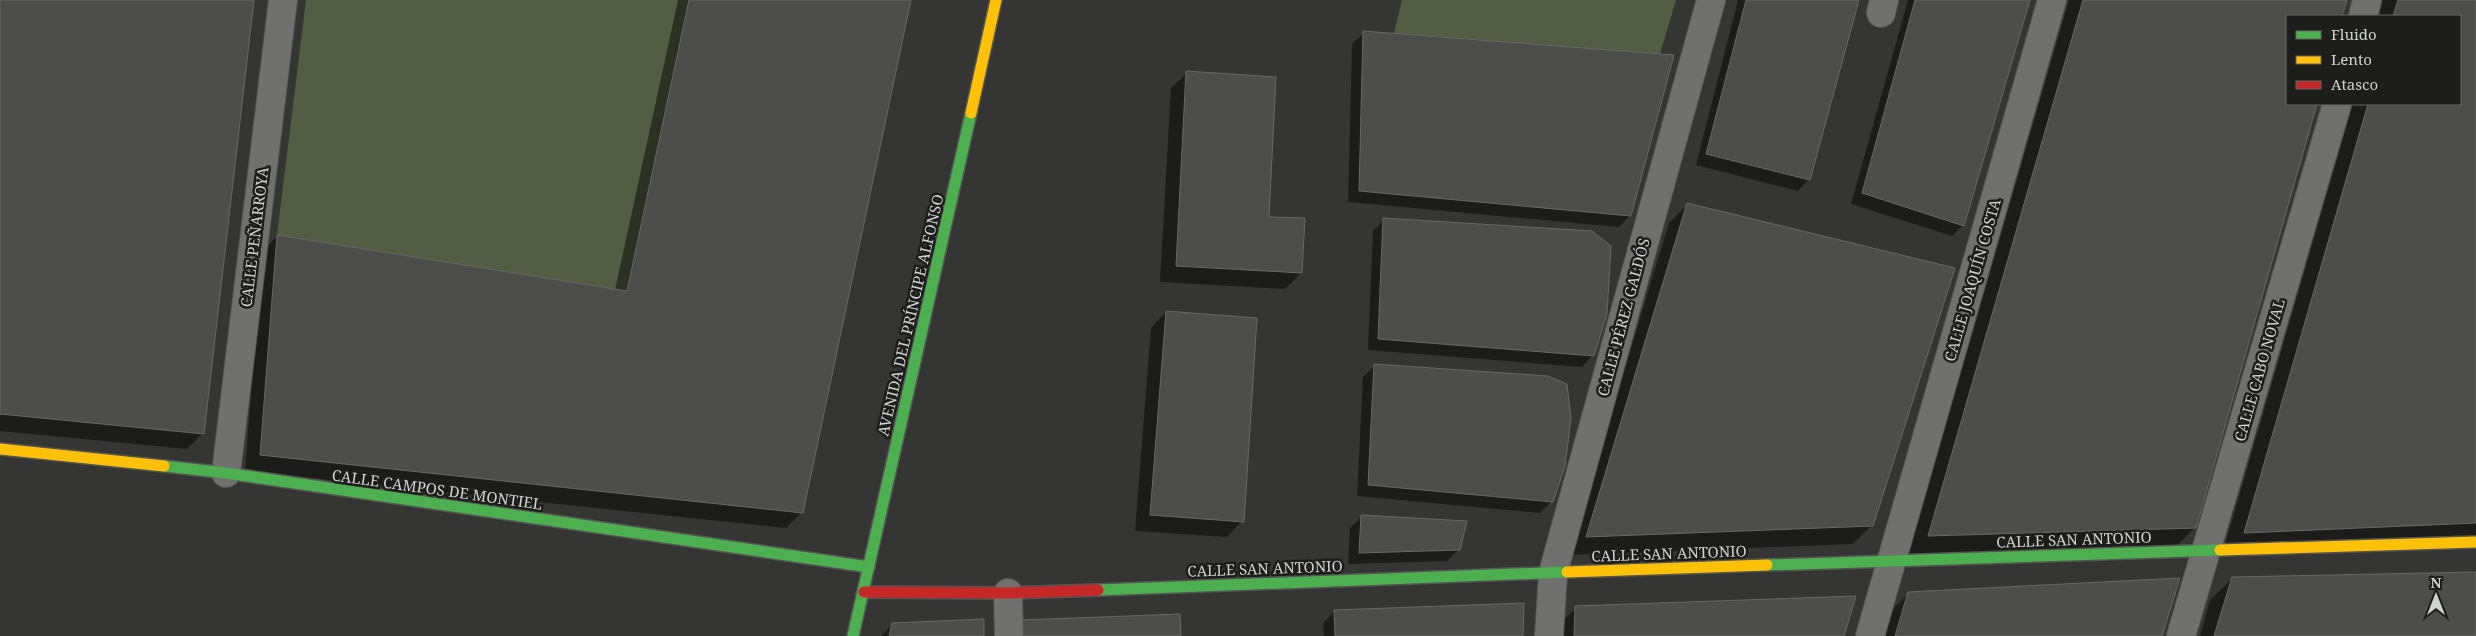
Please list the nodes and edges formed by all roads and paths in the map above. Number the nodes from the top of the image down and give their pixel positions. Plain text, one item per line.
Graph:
1 (283, 0) edge
2 (996, 0) edge
3 (1711, 0) edge
4 (2052, 0) edge
5 (2367, 0) edge
6 (2363, 15) edge
7 (2337, 105) edge
8 (0, 449) edge
9 (226, 473) junction
10 (2476, 542) edge
11 (2206, 550) junction
12 (1893, 560) junction
13 (870, 567) junction
14 (1553, 573) junction
15 (864, 592) junction
16 (1008, 593) junction
17 (854, 636) edge
18 (1009, 636) edge
19 (1549, 636) edge
20 (1870, 636) edge
21 (2181, 636) edge

1 - 9 street, CALLE PEÑARROYA
2 - 13 street, AVENIDA DEL PRÍNCIPE ALFONSO
3 - 14 street, CALLE PÉREZ GALDÓS
4 - 12 street, CALLE JOAQUÍN COSTA
5 - 6 street
7 - 11 street, CALLE CABO NOVAL
8 - 9 street, CALLE CAMPOS DE MONTIEL
9 - 13 street, CALLE CAMPOS DE MONTIEL
10 - 11 street, CALLE SAN ANTONIO
11 - 12 street, CALLE SAN ANTONIO
11 - 21 street, CALLE CABO NOVAL
12 - 14 street, CALLE SAN ANTONIO
12 - 20 street, CALLE JOAQUÍN COSTA
13 - 15 street, AVENIDA DEL PRÍNCIPE ALFONSO
14 - 16 street, CALLE SAN ANTONIO
14 - 19 street, CALLE PÉREZ GALDÓS
15 - 16 street, CALLE SAN ANTONIO
15 - 17 street, AVENIDA DEL PRÍNCIPE ALFONSO
16 - 18 street

